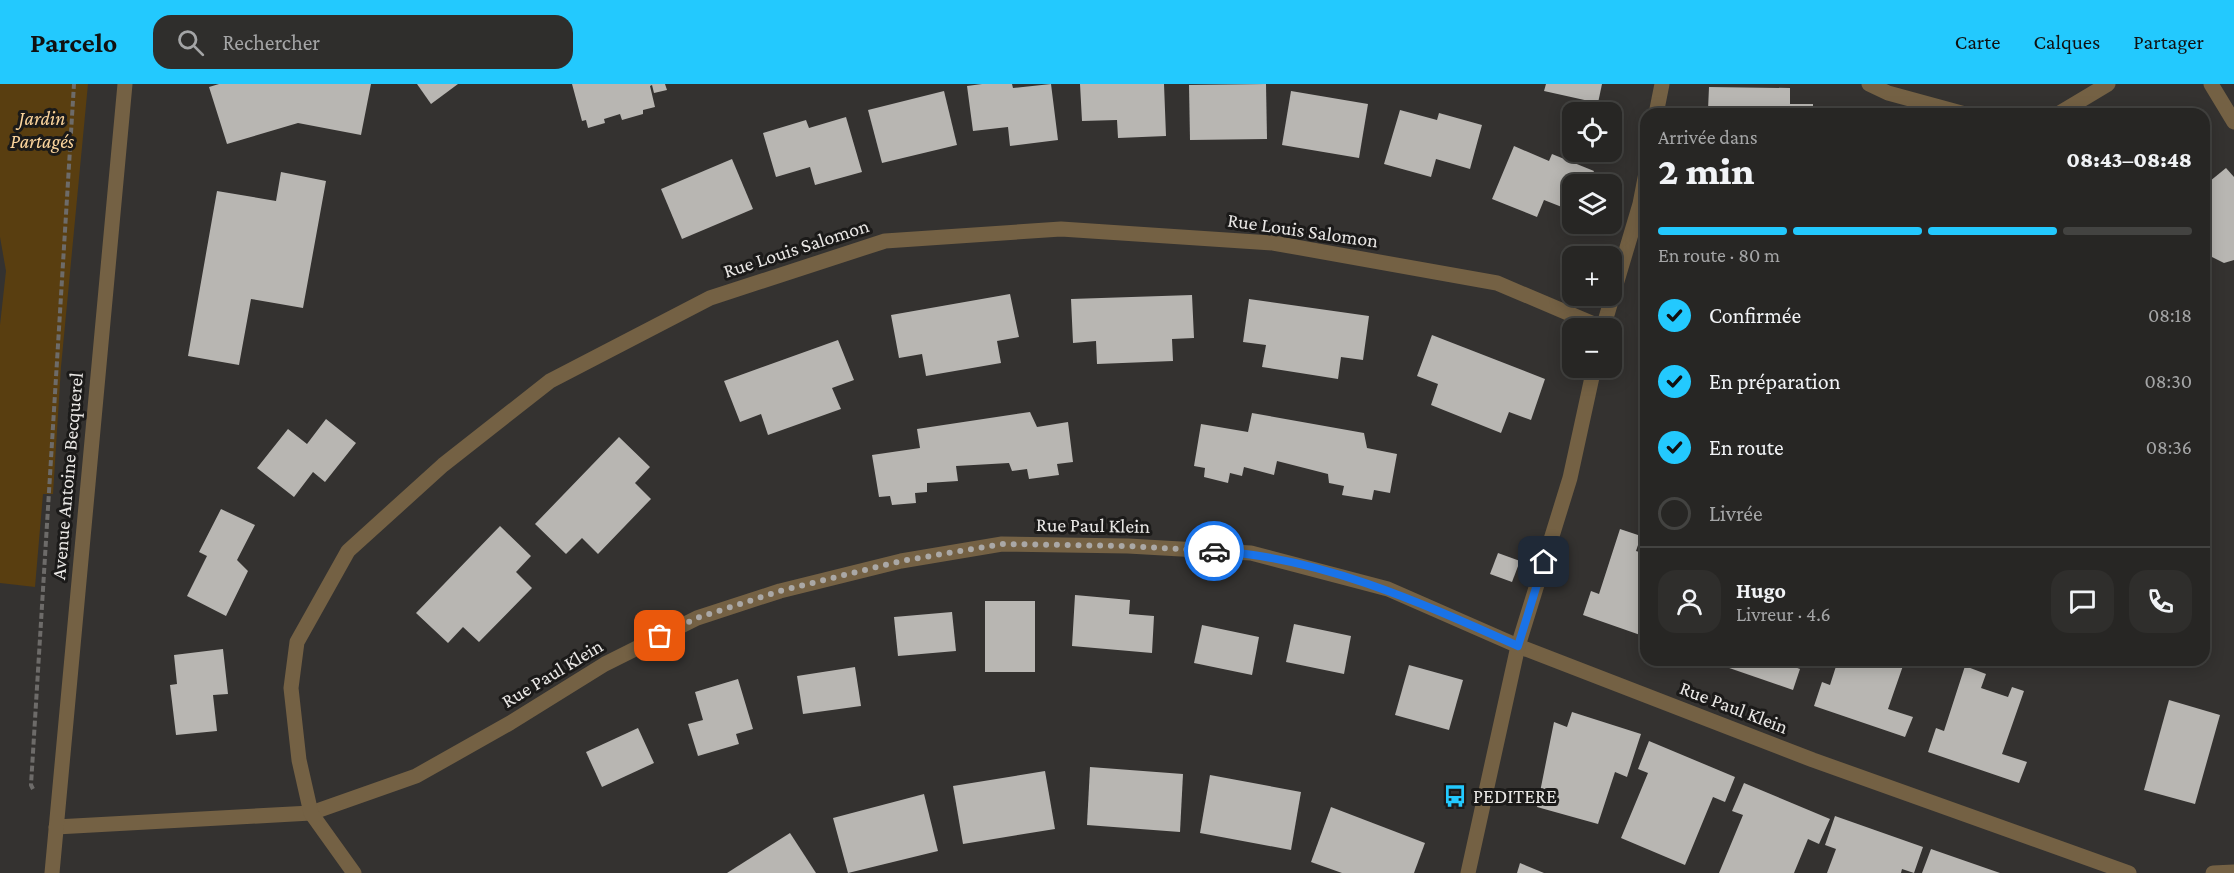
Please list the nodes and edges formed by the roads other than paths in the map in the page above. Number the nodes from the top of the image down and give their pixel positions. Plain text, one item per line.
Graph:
1 (125, 84) edge
2 (1662, 84) edge
3 (1869, 84) edge
4 (2108, 84) edge
5 (2211, 84) edge
6 (1657, 108) edge
7 (1943, 108) edge
8 (2068, 108) edge
9 (2234, 122) edge
10 (1640, 204) edge
11 (1579, 318) edge
12 (1606, 318) edge
13 (1592, 378) edge
14 (1518, 646) junction
15 (311, 813) junction
16 (56, 827) junction
17 (2234, 872) edge
18 (52, 873) edge
19 (354, 873) edge
20 (1468, 873) edge
21 (2129, 873) edge
22 (2213, 873) edge

1 - 16 street, Avenue Antoine Becquerel
2 - 6 street
3 - 7 street
4 - 8 street
5 - 9 street
10 - 12 street
11 - 15 street, Rue Louis Salomon
13 - 14 street
14 - 15 street, Rue Paul Klein
14 - 20 street
14 - 21 street, Rue Paul Klein
15 - 16 street, Rue Paul Klein
15 - 19 street
16 - 18 street, Avenue Antoine Becquerel
17 - 22 street

